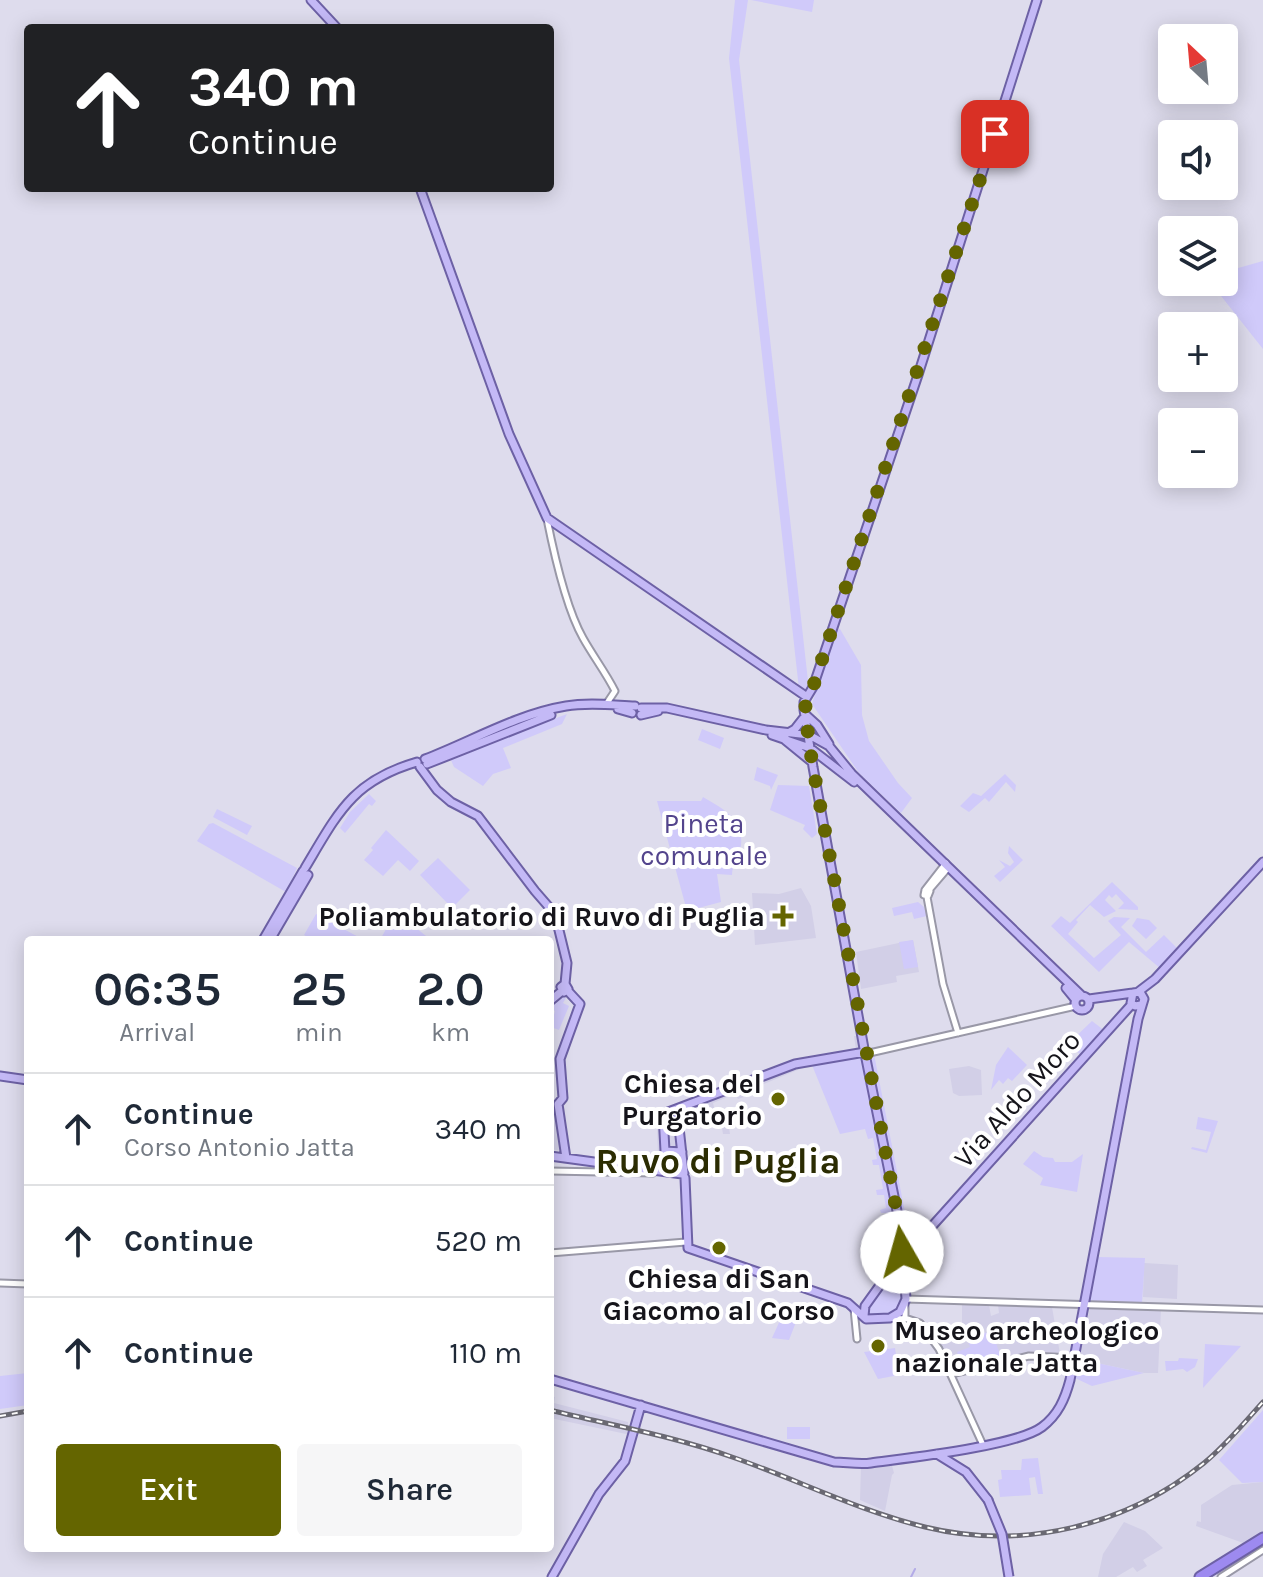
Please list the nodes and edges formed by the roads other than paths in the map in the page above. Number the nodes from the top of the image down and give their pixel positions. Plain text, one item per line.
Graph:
1 (311, 0) edge
2 (1037, 0) edge
3 (333, 24) edge
4 (421, 192) edge
5 (547, 518) junction
6 (615, 691) junction
7 (806, 699) junction
8 (606, 705) junction
9 (624, 706) junction
10 (637, 711) junction
11 (806, 714) junction
12 (809, 735) junction
13 (785, 736) junction
14 (829, 746) junction
15 (810, 748) junction
16 (422, 764) junction
17 (812, 765) junction
18 (836, 766) junction
19 (1263, 862) edge
20 (945, 865) junction
21 (307, 871) junction
22 (266, 936) edge
23 (272, 936) edge
24 (565, 988) junction
25 (554, 998) edge
26 (1136, 999) junction
27 (1082, 1001) junction
28 (958, 1033) junction
29 (866, 1053) junction
30 (0, 1076) edge
31 (24, 1079) edge
32 (677, 1110) junction
33 (682, 1152) junction
34 (554, 1156) edge
35 (566, 1158) junction
36 (554, 1171) edge
37 (632, 1171) junction
38 (683, 1175) junction
39 (686, 1244) junction
40 (904, 1252) junction
41 (554, 1253) edge
42 (891, 1272) junction
43 (903, 1274) junction
44 (0, 1283) edge
45 (24, 1284) edge
46 (906, 1301) junction
47 (1086, 1303) junction
48 (854, 1306) junction
49 (1263, 1310) edge
50 (865, 1318) junction
51 (890, 1318) junction
52 (907, 1318) junction
53 (857, 1326) junction
54 (857, 1339) dead end
55 (1075, 1358) junction
56 (951, 1374) junction
57 (554, 1380) edge
58 (641, 1405) junction
59 (983, 1445) junction
60 (963, 1448) junction
61 (949, 1455) junction
62 (959, 1465) junction
63 (1263, 1541) edge
64 (1263, 1550) edge
65 (552, 1577) edge
66 (1009, 1577) edge
67 (1200, 1577) edge
68 (1209, 1577) edge
69 (1221, 1577) edge

1 - 3 main road
2 - 7 main road
4 - 5 main road
5 - 6 street
5 - 7 main road
6 - 8 street
6 - 9 street
7 - 11 main road
8 - 9 main road
8 - 16 main road
9 - 10 main road
10 - 13 main road
10 - 16 main road
11 - 12 main road
11 - 13 main road
11 - 14 main road
12 - 13 main road
12 - 14 main road
12 - 15 main road
13 - 15 main road
13 - 17 main road
14 - 20 main road
15 - 17 main road
15 - 18 main road
16 - 21 main road
16 - 24 main road
17 - 18 main road
17 - 29 main road
18 - 20 main road
19 - 26 main road
20 - 27 main road
20 - 28 street
21 - 22 main road
21 - 23 main road
24 - 25 main road
24 - 35 main road
26 - 27 main road
26 - 40 main road, Via Aldo Moro
26 - 47 main road
27 - 28 street
28 - 29 street
29 - 32 main road
29 - 40 main road
30 - 31 main road
32 - 33 main road
32 - 33 main road
33 - 38 main road
34 - 35 main road
35 - 37 main road
36 - 37 street
37 - 38 main road
38 - 39 main road
39 - 41 street
39 - 48 main road
40 - 42 main road, Via Aldo Moro
40 - 43 main road
42 - 43 main road
42 - 48 main road, Via Aldo Moro
43 - 46 main road
44 - 45 street
46 - 47 street
46 - 51 main road
46 - 52 street
47 - 49 street
47 - 55 main road
48 - 50 main road
48 - 53 street
50 - 51 main road
50 - 53 street
51 - 52 street
52 - 56 street
53 - 54 street
55 - 56 street
55 - 59 main road
56 - 59 street
57 - 58 main road
58 - 61 main road
58 - 65 main road
59 - 60 main road
60 - 61 main road
60 - 62 main road
61 - 62 main road
62 - 66 main road, bridge
63 - 67 highway
63 - 68 highway
64 - 69 street

